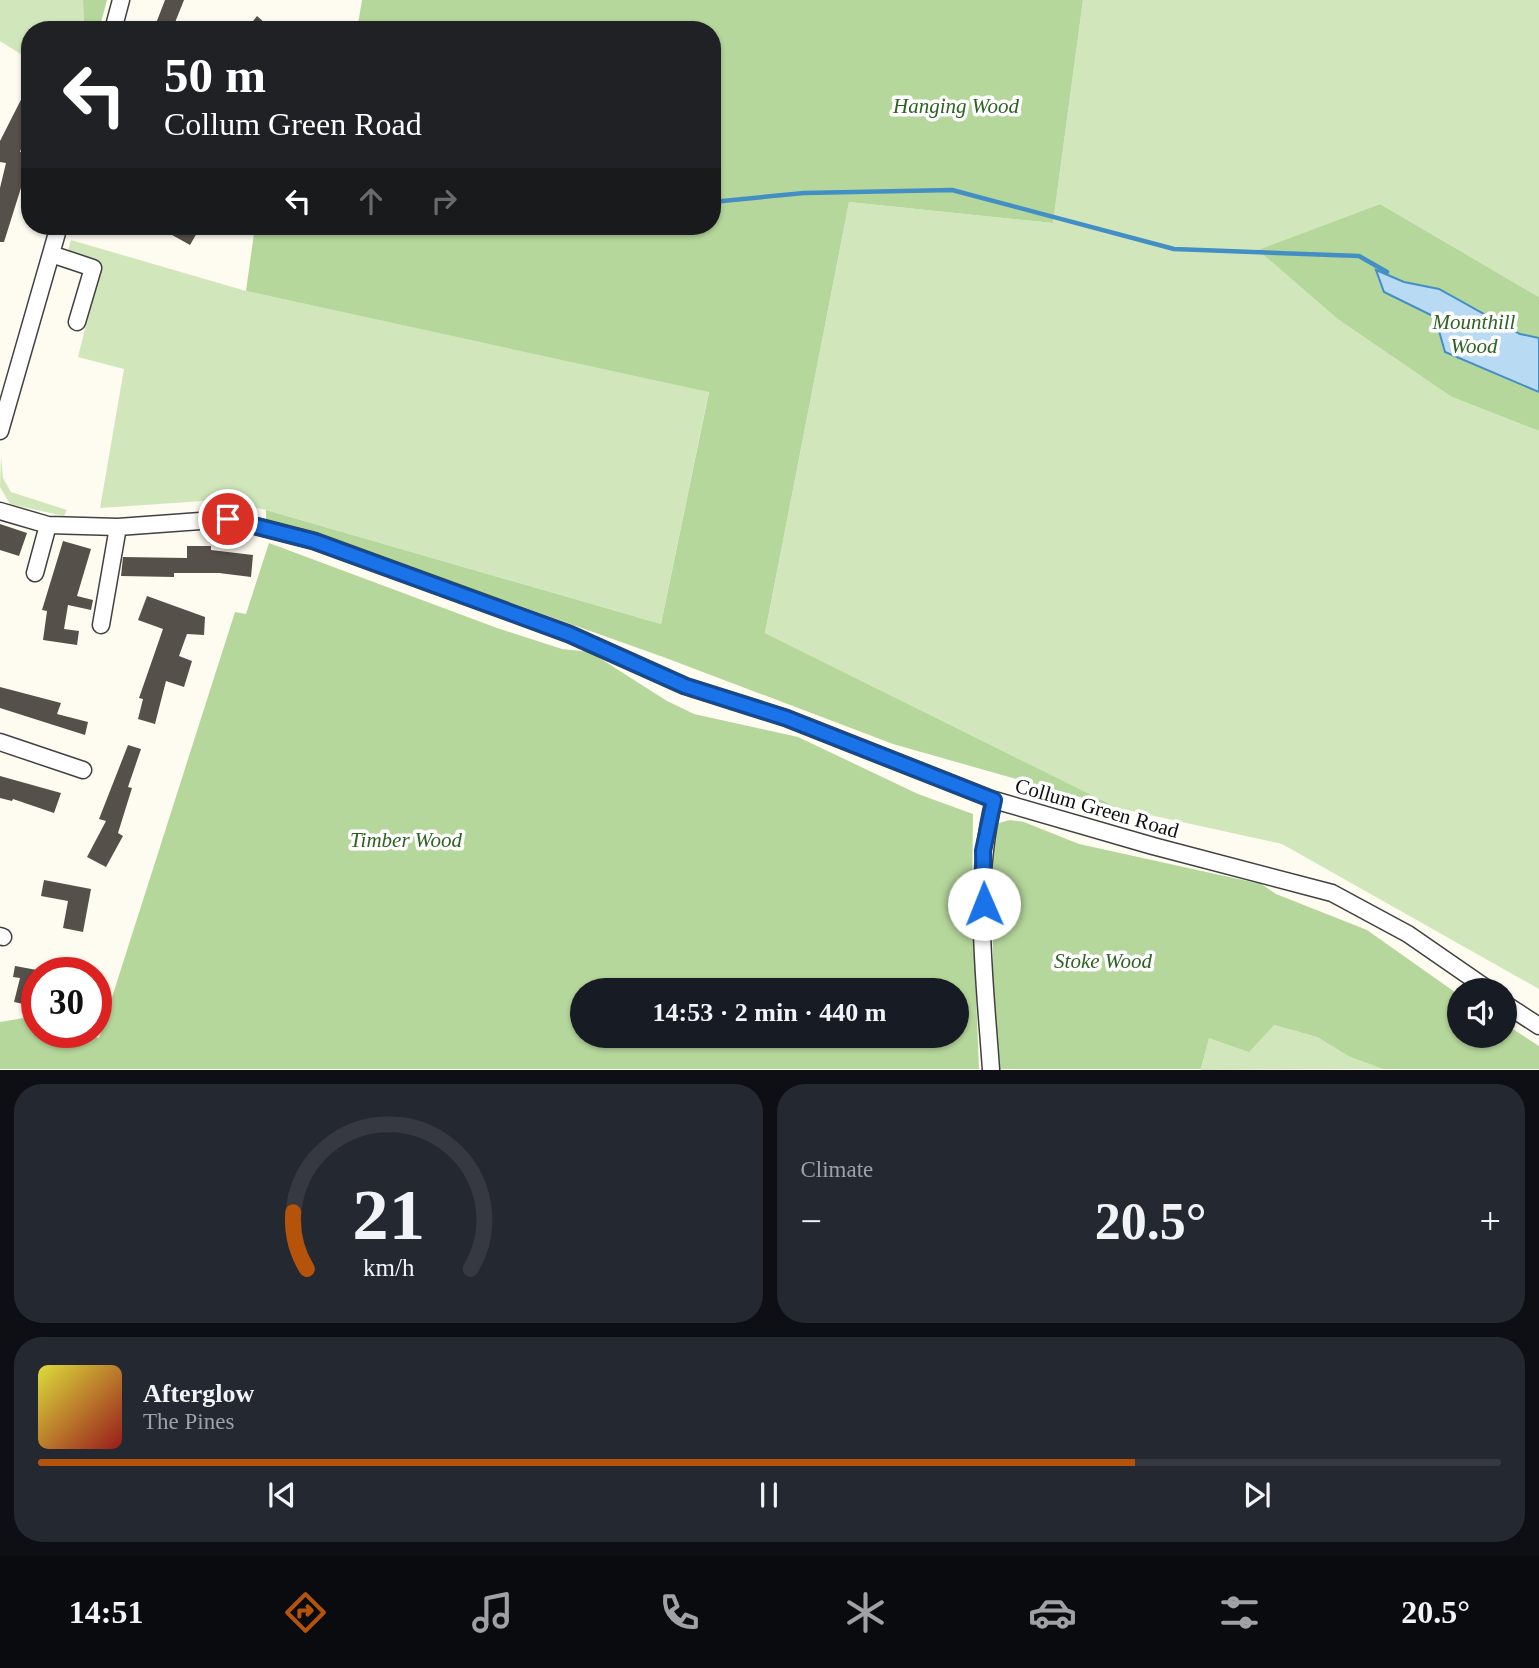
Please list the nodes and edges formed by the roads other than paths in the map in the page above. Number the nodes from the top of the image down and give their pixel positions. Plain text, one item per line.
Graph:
1 (121, 0) edge
2 (115, 21) edge
3 (56, 235) edge
4 (51, 254) junction
5 (77, 322) dead end
6 (0, 431) edge
7 (0, 511) edge
8 (48, 525) junction
9 (118, 527) junction
10 (35, 573) dead end
11 (100, 625) dead end
12 (0, 742) edge
13 (83, 770) dead end
14 (994, 800) junction
15 (1472, 978) edge
16 (1517, 1012) edge
17 (1539, 1026) edge
18 (991, 1069) edge

1 - 2 street
3 - 4 street
4 - 5 street
4 - 6 street
7 - 8 street, Collum Green Road
8 - 9 street, Collum Green Road
8 - 10 street
9 - 11 street
9 - 14 street, Collum Green Road
12 - 13 street
14 - 15 street, Collum Green Road
14 - 18 street
16 - 17 street

